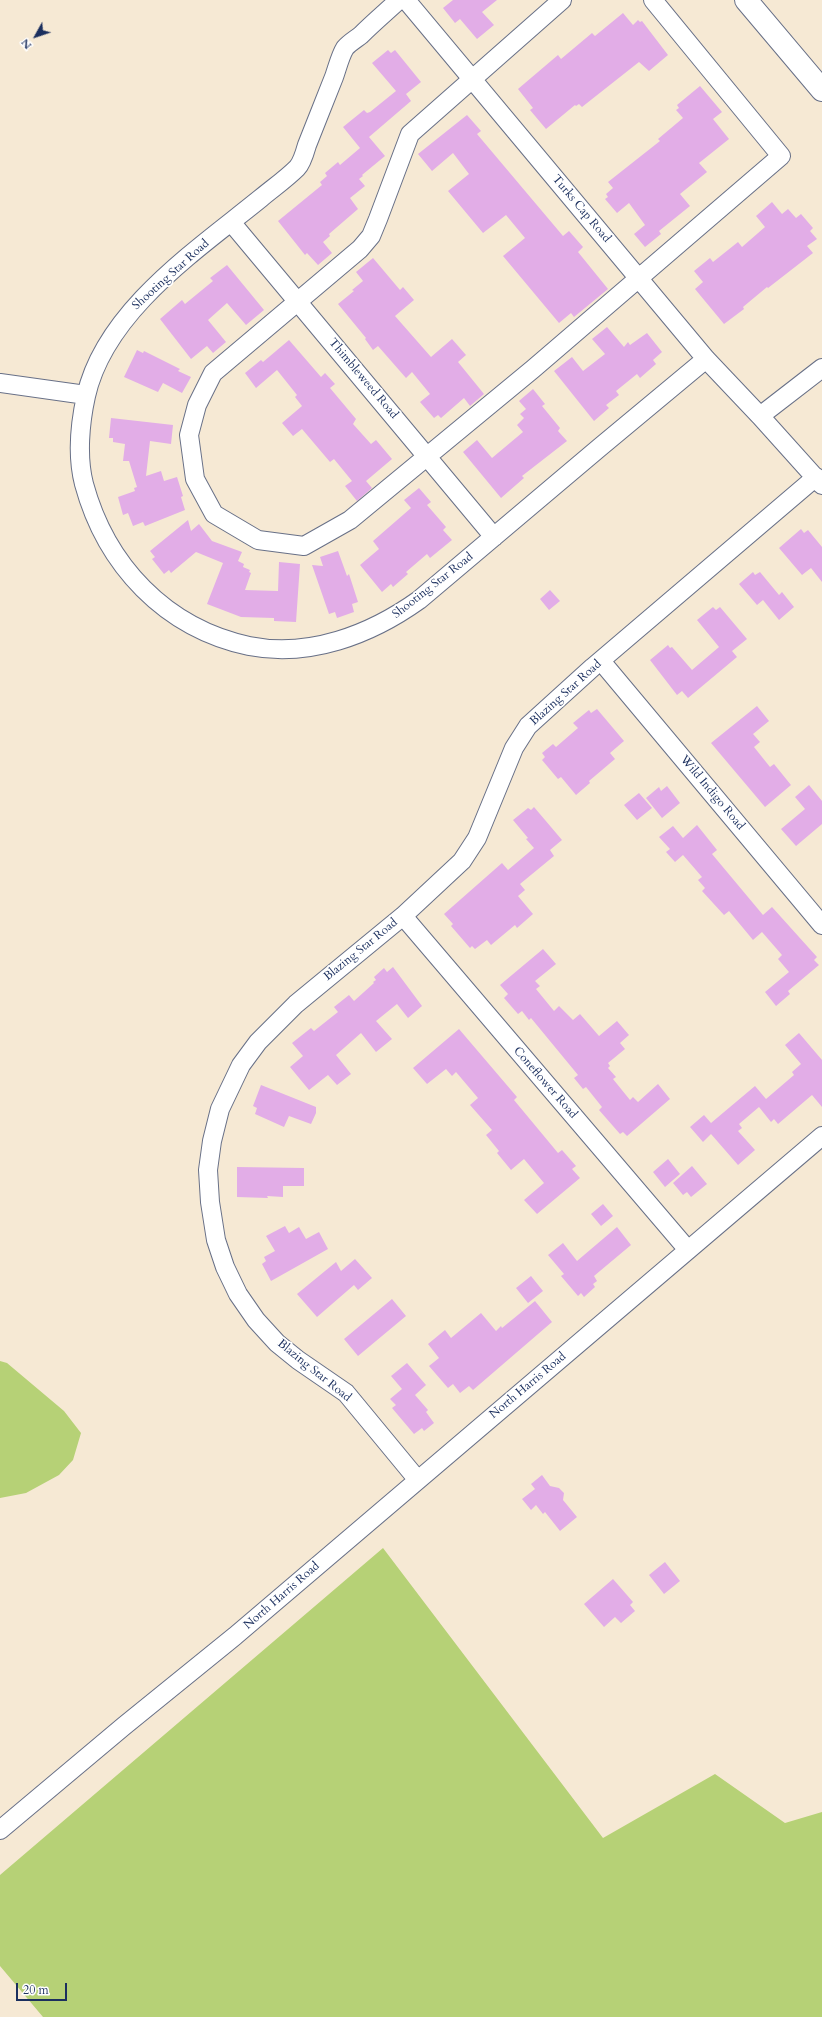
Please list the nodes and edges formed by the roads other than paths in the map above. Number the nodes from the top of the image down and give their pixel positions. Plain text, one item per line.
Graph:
1 (399, 0) edge
2 (406, 0) edge
3 (562, 0) edge
4 (653, 0) edge
5 (746, 0) edge
6 (473, 79) junction
7 (822, 90) edge
8 (231, 222) junction
9 (640, 278) junction
10 (298, 302) junction
11 (706, 359) junction
12 (822, 368) edge
13 (0, 383) edge
14 (86, 395) junction
15 (760, 416) junction
16 (428, 456) junction
17 (819, 481) edge
18 (494, 537) junction
19 (601, 661) junction
20 (403, 916) junction
21 (822, 925) edge
22 (822, 1136) edge
23 (688, 1250) junction
24 (417, 1479) junction
25 (0, 1830) edge

1 - 8 street, Shooting Star Road
2 - 6 street, Turks Cap Road
3 - 6 street
4 - 9 street
5 - 7 main road
6 - 9 street, Turks Cap Road
6 - 10 street
8 - 10 street, Thimbleweed Road
8 - 14 street, Shooting Star Road
9 - 11 street, Turks Cap Road
9 - 16 street
10 - 16 street, Thimbleweed Road
10 - 16 street
11 - 15 street, Turks Cap Road
11 - 18 street, Shooting Star Road
12 - 15 street
13 - 14 street
14 - 18 street, Shooting Star Road
15 - 17 street
16 - 18 street, Thimbleweed Road
17 - 19 street, Blazing Star Road
19 - 20 street, Blazing Star Road
19 - 21 street, Wild Indigo Road
20 - 23 street, Coneflower Road
20 - 24 street, Blazing Star Road
22 - 23 street, North Harris Road
23 - 24 street, North Harris Road
24 - 25 street, North Harris Road

